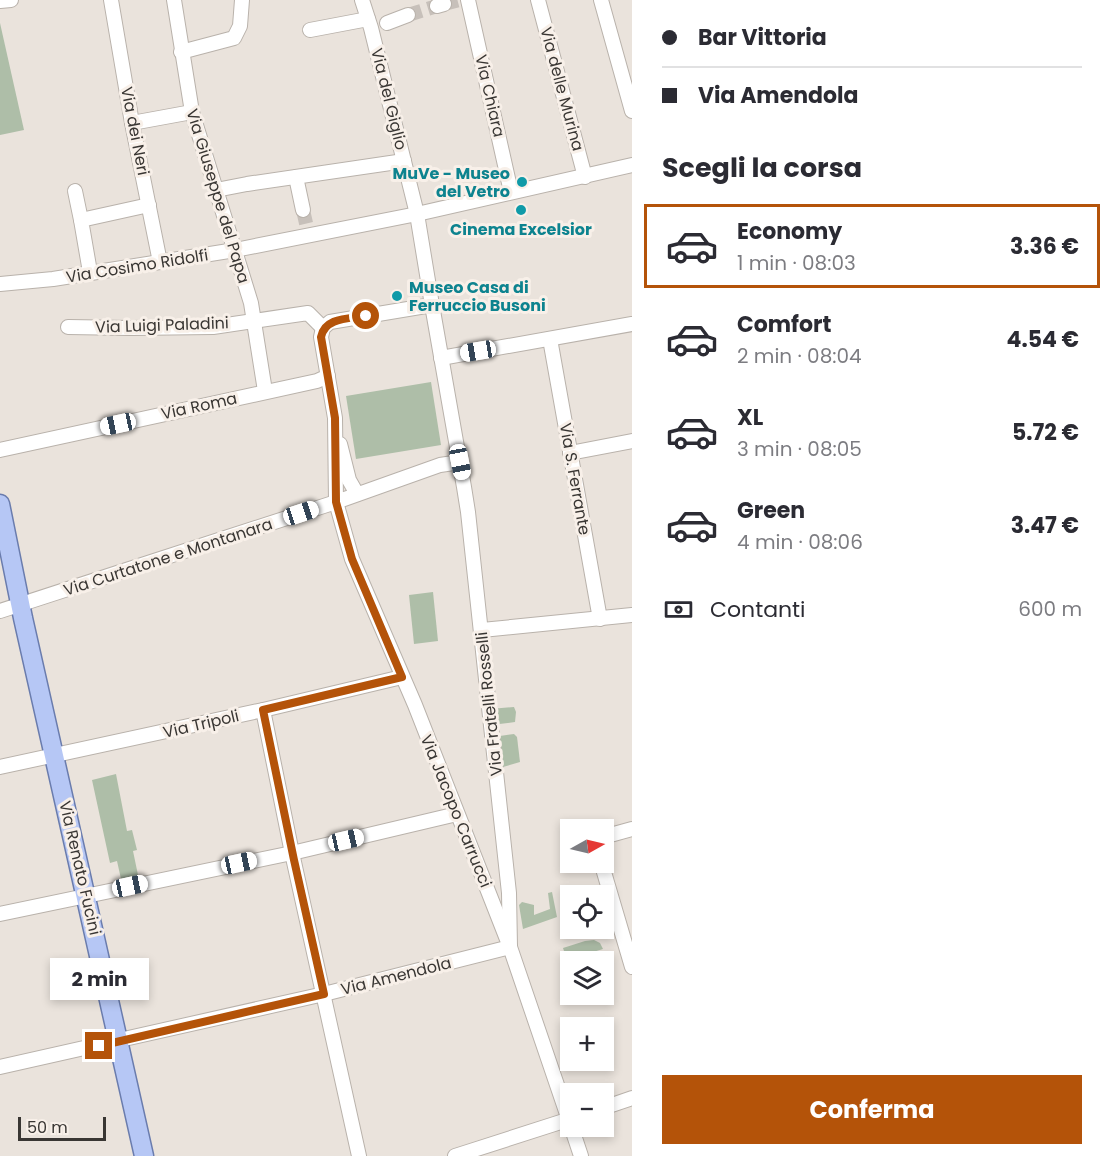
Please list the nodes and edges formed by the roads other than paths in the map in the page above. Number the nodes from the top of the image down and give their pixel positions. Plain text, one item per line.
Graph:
1 (11, 0) edge
2 (111, 0) edge
3 (174, 0) edge
4 (242, 0) edge
5 (362, 0) edge
6 (468, 0) edge
7 (538, 0) edge
8 (600, 0) edge
9 (0, 1) edge
10 (408, 15) tunnel mouth
11 (375, 24) junction
12 (310, 30) dead end
13 (181, 52) junction
14 (632, 111) edge
15 (192, 112) junction
16 (132, 123) junction
17 (404, 161) junction
18 (632, 165) edge
19 (296, 177) junction
20 (585, 177) junction
21 (216, 190) junction
22 (75, 191) dead end
23 (512, 192) junction
24 (149, 205) junction
25 (303, 210) tunnel mouth
26 (417, 214) junction
27 (81, 220) junction
28 (235, 250) junction
29 (160, 262) junction
30 (90, 272) junction
31 (0, 284) edge
32 (432, 305) junction
33 (255, 321) junction
34 (632, 324) edge
35 (68, 327) dead end
36 (324, 328) junction
37 (550, 339) junction
38 (441, 358) junction
39 (328, 376) junction
40 (265, 391) junction
41 (335, 418) junction
42 (632, 441) edge
43 (0, 450) edge
44 (570, 453) junction
45 (460, 462) junction
46 (357, 494) junction
47 (336, 502) junction
48 (0, 504) edge
49 (21, 604) junction
50 (0, 611) edge
51 (632, 615) edge
52 (600, 619) junction
53 (482, 630) junction
54 (402, 677) junction
55 (263, 710) junction
56 (55, 756) junction
57 (0, 767) edge
58 (457, 814) junction
59 (632, 829) edge
60 (614, 834) edge
61 (292, 852) junction
62 (605, 873) edge
63 (86, 895) junction
64 (0, 914) edge
65 (628, 944) edge
66 (510, 947) junction
67 (632, 967) edge
68 (324, 994) junction
69 (118, 1041) junction
70 (0, 1067) edge
71 (560, 1093) edge
72 (632, 1098) edge
73 (614, 1104) edge
74 (560, 1125) edge
75 (575, 1137) edge
76 (144, 1156) edge
77 (359, 1156) edge
78 (455, 1156) edge
79 (581, 1156) edge

1 - 9 street
2 - 16 street, Via dei Neri
3 - 13 street, Via Giuseppe del Papa
4 - 13 street
5 - 11 street, Via del Giglio
6 - 23 street, Via Chiara
7 - 20 street, Via delle Murina
8 - 14 street
10 - 11 street
11 - 12 street
11 - 17 street, Via del Giglio
13 - 15 street, Via Giuseppe del Papa
15 - 16 street
15 - 21 street, Via Giuseppe del Papa
16 - 24 street, Via dei Neri
17 - 19 street
17 - 26 street, Via del Giglio
18 - 20 street, Via Cosimo Ridolfi
19 - 21 street
19 - 25 street
20 - 23 street, Via Cosimo Ridolfi
21 - 28 street, Via Giuseppe del Papa
22 - 27 street
23 - 26 street, Via Cosimo Ridolfi
24 - 27 street
24 - 29 street, Via dei Neri
26 - 28 street, Via Cosimo Ridolfi
26 - 32 street, Via del Giglio
27 - 30 street
28 - 29 street, Via Cosimo Ridolfi
28 - 33 street, Via Giuseppe del Papa
29 - 30 street, Via Cosimo Ridolfi
30 - 31 street, Via Cosimo Ridolfi
32 - 36 street
32 - 38 street, Via del Giglio
33 - 35 street, Via Luigi Paladini
33 - 36 street, Via Luigi Paladini
33 - 40 street, Via Giuseppe del Papa
34 - 37 street
36 - 39 street
37 - 38 street
37 - 44 street, Via S. Ferrante
38 - 45 street, Via Fratelli Rosselli
39 - 40 street, Via Roma
39 - 41 street
40 - 43 street, Via Roma
41 - 46 street
41 - 47 street, Via Jacopo Carrucci
42 - 44 street
44 - 52 street, Via S. Ferrante
45 - 46 street, Via Curtatone e Montanara
45 - 53 street, Via Fratelli Rosselli
46 - 47 street, Via Curtatone e Montanara
47 - 49 street, Via Curtatone e Montanara
47 - 54 street, Via Jacopo Carrucci
48 - 49 main road, Via Renato Fucini
49 - 50 street, Via Curtatone e Montanara
49 - 56 main road, Via Renato Fucini
51 - 52 street
52 - 53 street
53 - 66 street, Via Fratelli Rosselli
54 - 55 street, Via Tripoli
54 - 58 street, Via Jacopo Carrucci
55 - 56 street, Via Tripoli
55 - 61 street
56 - 57 street, Via Tripoli
56 - 63 main road, Via Renato Fucini
58 - 61 street
58 - 66 street, Via Jacopo Carrucci
59 - 60 street
61 - 63 street
61 - 68 street
62 - 65 street
63 - 64 street
63 - 69 main road, Via Renato Fucini
65 - 67 street
66 - 68 street, Via Amendola
66 - 71 street, Via Jacopo Carrucci
68 - 69 street, Via Amendola
68 - 77 street
69 - 70 street, Via Amendola
69 - 76 main road, Via Renato Fucini
72 - 73 street
74 - 78 street
75 - 79 street, Via Jacopo Carrucci

